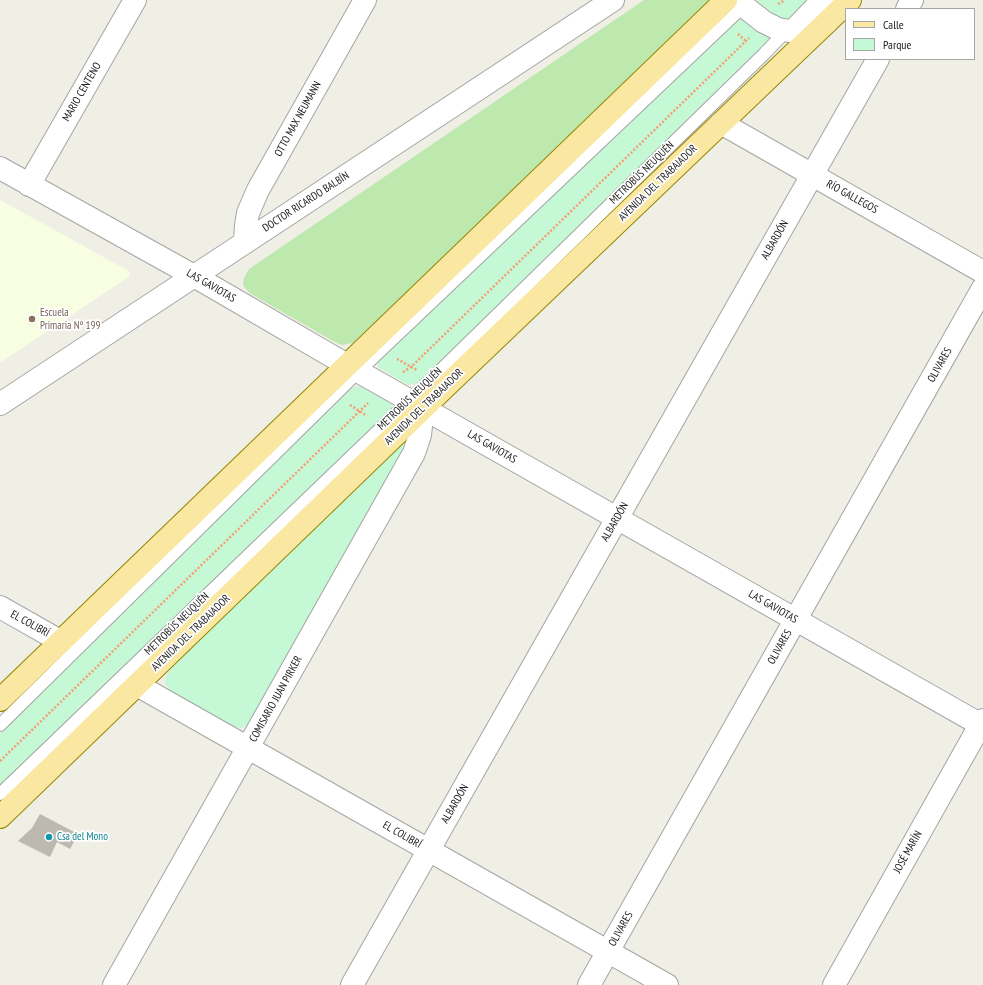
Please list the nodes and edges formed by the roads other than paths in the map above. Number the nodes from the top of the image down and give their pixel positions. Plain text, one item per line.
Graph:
1 (135, 0) edge
2 (365, 0) edge
3 (613, 0) edge
4 (816, 0) edge
5 (822, 0) edge
6 (832, 0) edge
7 (850, 0) edge
8 (739, 2) edge
9 (826, 24) junction
10 (786, 31) junction
11 (877, 60) edge
12 (721, 123) junction
13 (0, 168) edge
14 (812, 175) junction
15 (29, 185) junction
16 (245, 242) junction
17 (983, 272) edge
18 (194, 276) junction
19 (983, 288) edge
20 (353, 368) junction
21 (0, 404) edge
22 (417, 404) junction
23 (617, 518) junction
24 (0, 607) edge
25 (796, 620) junction
26 (60, 641) junction
27 (137, 685) junction
28 (0, 700) edge
29 (982, 723) edge
30 (0, 725) edge
31 (248, 748) junction
32 (0, 794) edge
33 (0, 817) edge
34 (429, 850) junction
35 (608, 952) junction
36 (114, 985) edge
37 (352, 985) edge
38 (589, 985) edge
39 (667, 985) edge
40 (834, 985) edge

1 - 15 street, MARIO CENTENO
2 - 16 street, OTTO MAX NEUMANN
3 - 16 street, DOCTOR RICARDO BALBÍN
4 - 10 lane, METROBÚS NEUQUÉN
5 - 6 street
7 - 9 main road, AVENIDA DEL TRABAJADOR
8 - 10 street
8 - 20 main road
9 - 10 street
9 - 12 main road, AVENIDA DEL TRABAJADOR
10 - 22 lane, METROBÚS NEUQUÉN
11 - 14 street, ALBARDÓN
12 - 14 street, RÍO GALLEGOS
12 - 22 main road, AVENIDA DEL TRABAJADOR
13 - 15 street, LAS GAVIOTAS
14 - 17 street, RÍO GALLEGOS
14 - 23 street, ALBARDÓN
15 - 18 street, LAS GAVIOTAS
16 - 18 street, DOCTOR RICARDO BALBÍN
18 - 20 street, LAS GAVIOTAS
18 - 21 street, DOCTOR RICARDO BALBÍN
19 - 25 street, OLIVARES
20 - 22 street, LAS GAVIOTAS
20 - 26 main road
20 - 30 lane
22 - 23 street, LAS GAVIOTAS
22 - 27 main road, AVENIDA DEL TRABAJADOR
22 - 31 street, COMISARIO JUAN PIRKER
22 - 32 lane, METROBÚS NEUQUÉN
23 - 25 street, LAS GAVIOTAS
23 - 34 street, ALBARDÓN
24 - 26 street, EL COLIBRÍ
25 - 29 street, LAS GAVIOTAS
25 - 35 street, OLIVARES
26 - 28 main road
27 - 31 street, EL COLIBRÍ
27 - 33 main road, AVENIDA DEL TRABAJADOR
29 - 40 street, JOSÉ MARÍN
31 - 34 street, EL COLIBRÍ
31 - 36 street, COMISARIO JUAN PIRKER
34 - 35 street, EL COLIBRÍ
34 - 37 street, ALBARDÓN
35 - 38 street, OLIVARES
35 - 39 street, EL COLIBRÍ

